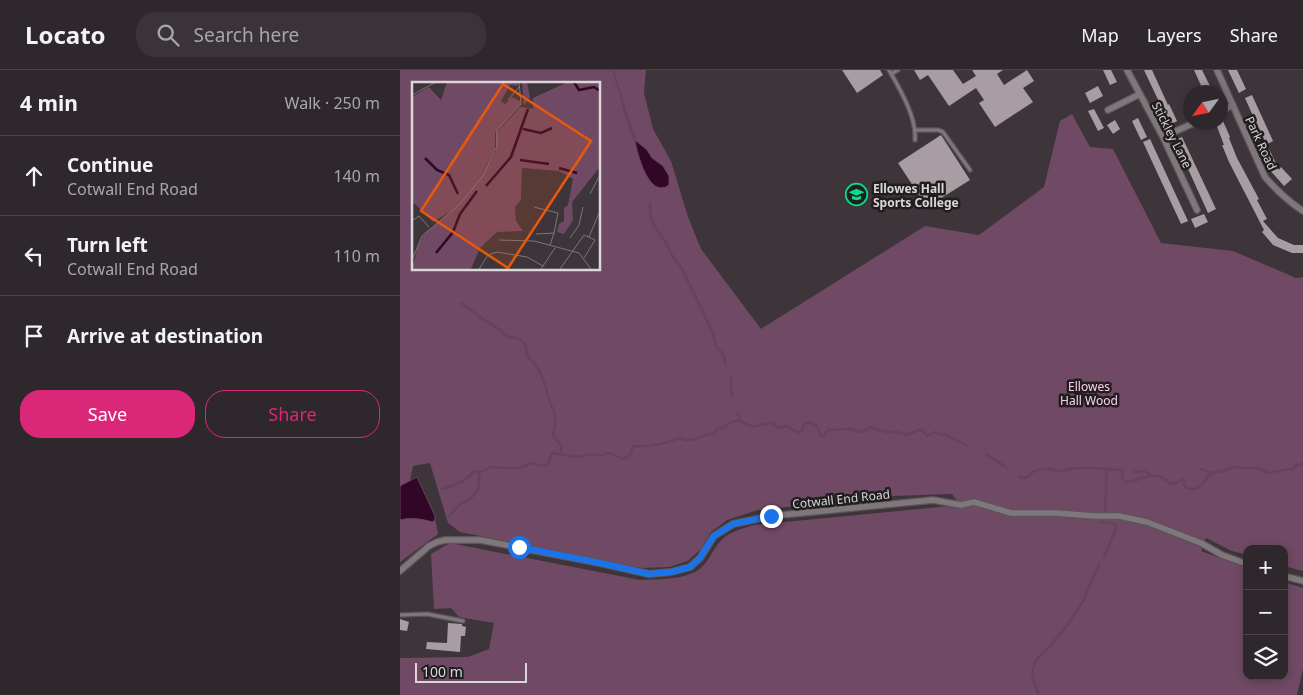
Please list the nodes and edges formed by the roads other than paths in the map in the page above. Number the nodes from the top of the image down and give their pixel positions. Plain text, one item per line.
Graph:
1 (889, 70) edge
2 (898, 70) edge
3 (1127, 70) edge
4 (1217, 70) edge
5 (892, 74) junction
6 (1140, 94) junction
7 (1233, 105) junction
8 (1228, 107) edge
9 (1108, 110) dead end
10 (1183, 128) edge
11 (916, 130) junction
12 (1164, 137) junction
13 (916, 140) dead end
14 (970, 170) dead end
15 (1197, 210) dead end
16 (1303, 211) edge
17 (1243, 563) edge
18 (400, 571) edge
19 (1288, 577) edge
20 (1303, 581) edge
21 (400, 615) edge
22 (463, 621) dead end

1 - 5 lane
2 - 5 lane
3 - 6 street, Stickley Lane
4 - 7 street, Park Road
5 - 11 lane
6 - 9 street
6 - 12 street, Stickley Lane
7 - 8 street
7 - 16 street, Park Road
10 - 12 street
11 - 13 lane
11 - 14 lane
12 - 15 street, Stickley Lane
17 - 18 street, Cotwall End Road
19 - 20 street
21 - 22 lane

